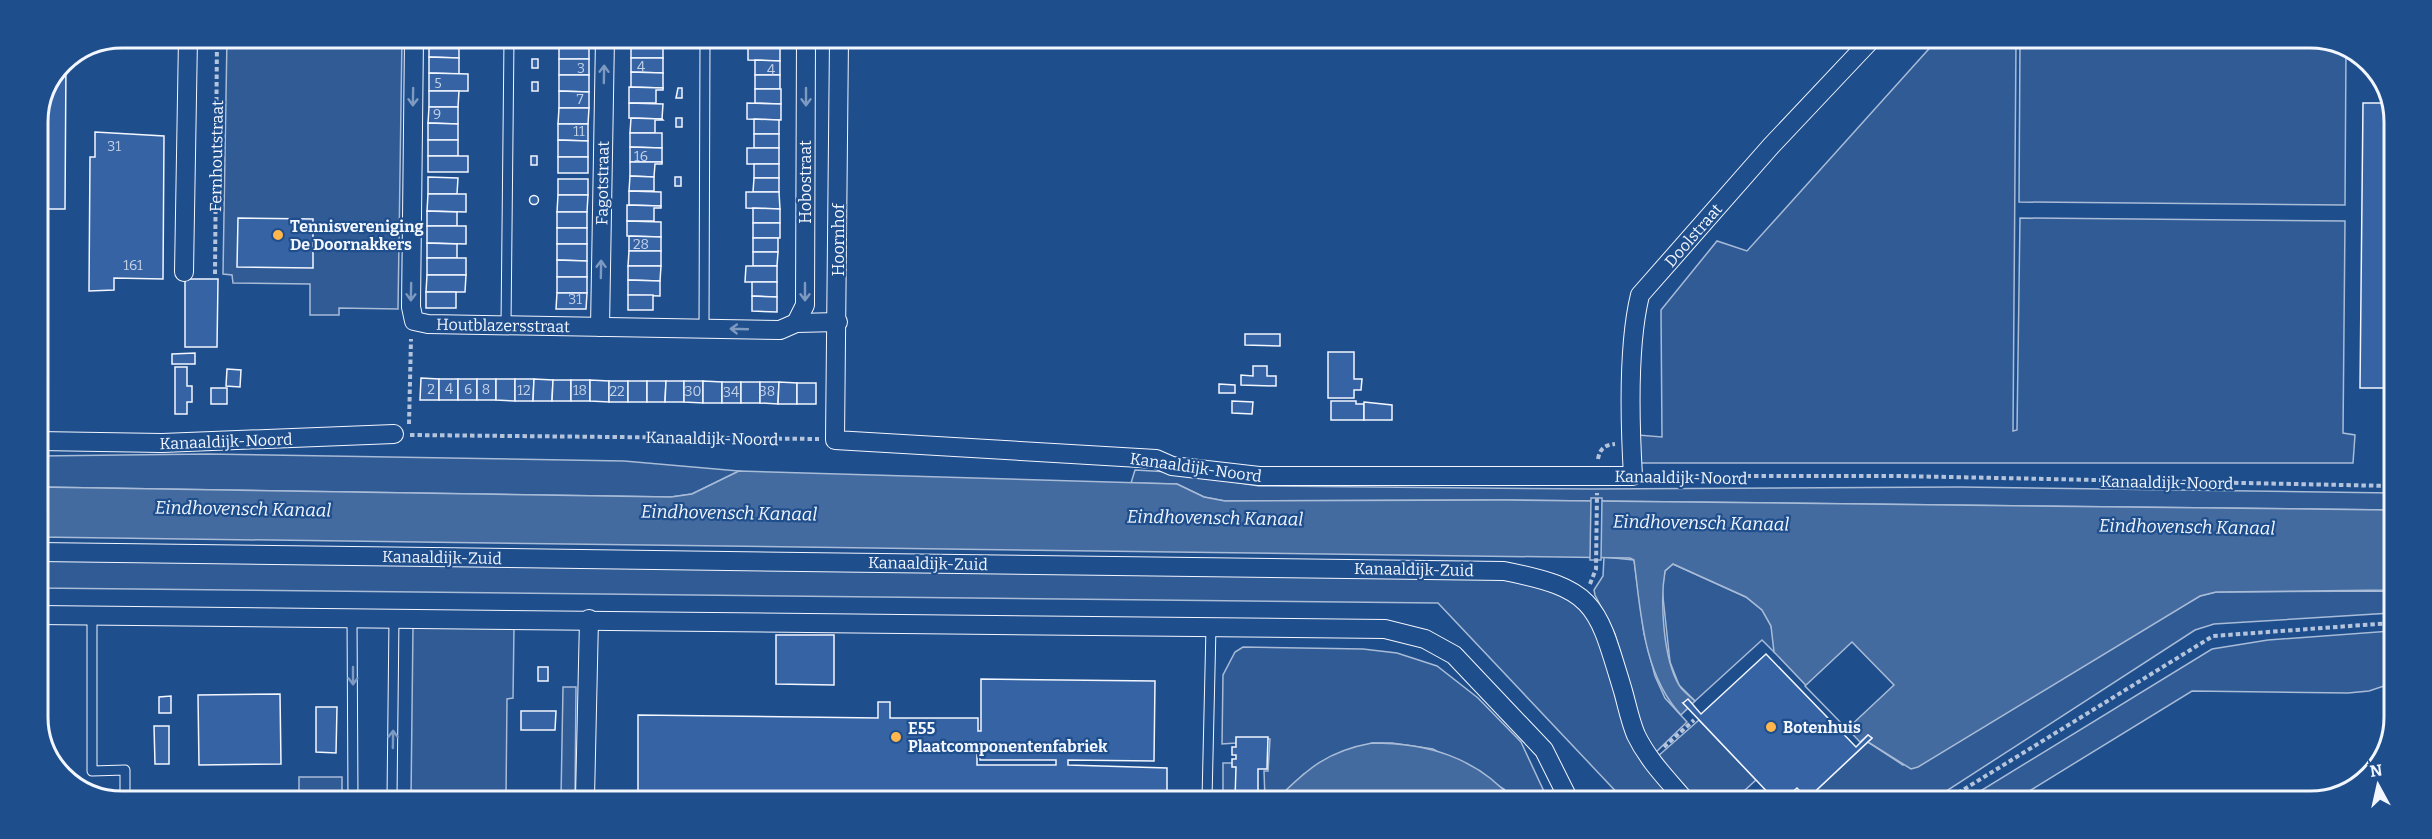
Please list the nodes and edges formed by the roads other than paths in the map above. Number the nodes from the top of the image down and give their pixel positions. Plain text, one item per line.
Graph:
1 (188, 48) edge
2 (414, 48) edge
3 (509, 48) edge
4 (605, 48) edge
5 (705, 48) edge
6 (806, 48) edge
7 (839, 48) edge
8 (1862, 48) edge
9 (184, 272) dead end
10 (838, 322) junction
11 (796, 323) junction
12 (506, 325) junction
13 (600, 327) junction
14 (704, 327) junction
15 (401, 434) road end
16 (835, 440) joint
17 (48, 441) edge
18 (1634, 476) joint
19 (48, 552) edge
20 (48, 615) edge
21 (92, 615) junction
22 (352, 617) junction
23 (394, 618) junction
24 (589, 619) junction
25 (1211, 627) junction
26 (125, 791) edge
27 (353, 791) edge
28 (392, 791) edge
29 (585, 791) edge
30 (1207, 791) edge
31 (1564, 791) edge
32 (1677, 791) edge

1 - 9 street, Fernhoutstraat
2 -> 12 street, Houtblazersstraat
3 - 12 lane
13 -> 4 street, Fagotstraat
5 - 14 lane
6 -> 11 street, Hobostraat
7 - 10 street, Hoornhof
8 - 18 street, Doolstraat
10 - 11 street, Houtblazersstraat
10 - 16 street, Hoornhof
11 -> 14 street, Houtblazersstraat
12 - 13 street, Houtblazersstraat
13 - 14 street, Houtblazersstraat
15 - 17 street, Kanaaldijk-Noord
16 - 18 street, Kanaaldijk-Noord
19 - 32 street, Kanaaldijk-Zuid
20 - 21 street
21 - 22 street
21 - 26 lane
22 - 23 street
22 -> 27 lane
23 - 24 street
28 -> 23 lane
24 - 25 street
24 - 29 street
25 - 30 lane
25 - 31 street

